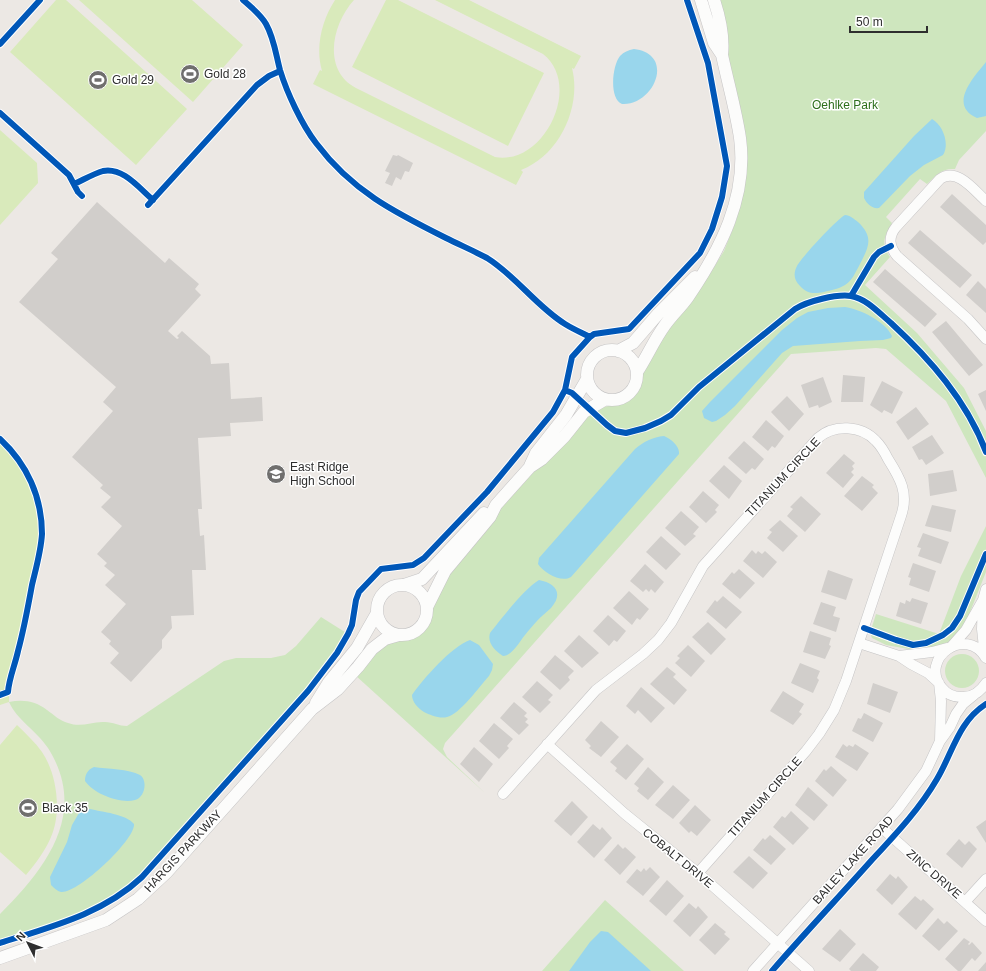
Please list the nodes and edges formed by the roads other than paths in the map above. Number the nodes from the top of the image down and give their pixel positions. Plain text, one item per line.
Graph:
1 (701, 0) edge
2 (714, 0) edge
3 (722, 55) junction
4 (986, 201) edge
5 (708, 265) junction
6 (986, 339) edge
7 (618, 351) junction
8 (637, 372) junction
9 (586, 379) junction
10 (604, 400) junction
11 (530, 468) junction
12 (496, 505) junction
13 (404, 585) junction
14 (986, 589) edge
15 (983, 600) junction
16 (427, 607) junction
17 (377, 613) junction
18 (399, 635) junction
19 (859, 643) junction
20 (951, 647) junction
21 (899, 656) junction
22 (986, 658) edge
23 (939, 683) junction
24 (986, 683) edge
25 (986, 690) edge
26 (974, 695) junction
27 (312, 709) junction
28 (940, 741) junction
29 (547, 744) junction
30 (503, 794) dead end
31 (882, 828) junction
32 (698, 872) junction
33 (986, 879) edge
34 (965, 902) junction
35 (986, 921) edge
36 (778, 944) junction
37 (0, 958) edge
38 (753, 971) edge
39 (809, 971) edge

1 - 3 street
2 - 3 street
3 - 5 street
4 - 6 street
5 - 7 street
5 - 8 street
7 - 8 street
7 - 9 street
8 - 10 street
9 - 10 street
9 - 11 street
10 - 11 street
11 - 12 street
12 - 13 street
12 - 16 street
13 - 16 street
13 - 17 street
14 - 15 street
15 - 20 street
15 - 22 street
16 - 18 street
17 - 18 street
17 - 27 street, HARGIS PARKWAY
18 - 27 street, HARGIS PARKWAY
19 - 21 street
19 - 29 street, TITANIUM CIRCLE
19 - 32 street, TITANIUM CIRCLE
20 - 21 street
20 - 22 street
20 - 23 street, BAILEY LAKE ROAD
21 - 23 street
23 - 26 street
23 - 28 street, BAILEY LAKE ROAD
24 - 26 street, BAILEY LAKE ROAD
25 - 26 street
26 - 28 street, BAILEY LAKE ROAD
27 - 37 street, HARGIS PARKWAY
28 - 31 street, BAILEY LAKE ROAD
29 - 30 street, TITANIUM CIRCLE
29 - 32 street, COBALT DRIVE
31 - 34 street, ZINC DRIVE
31 - 36 street, BAILEY LAKE ROAD
32 - 36 street, COBALT DRIVE
33 - 34 street
34 - 35 street, ZINC DRIVE
36 - 38 street, BAILEY LAKE ROAD
36 - 39 street, COBALT DRIVE

